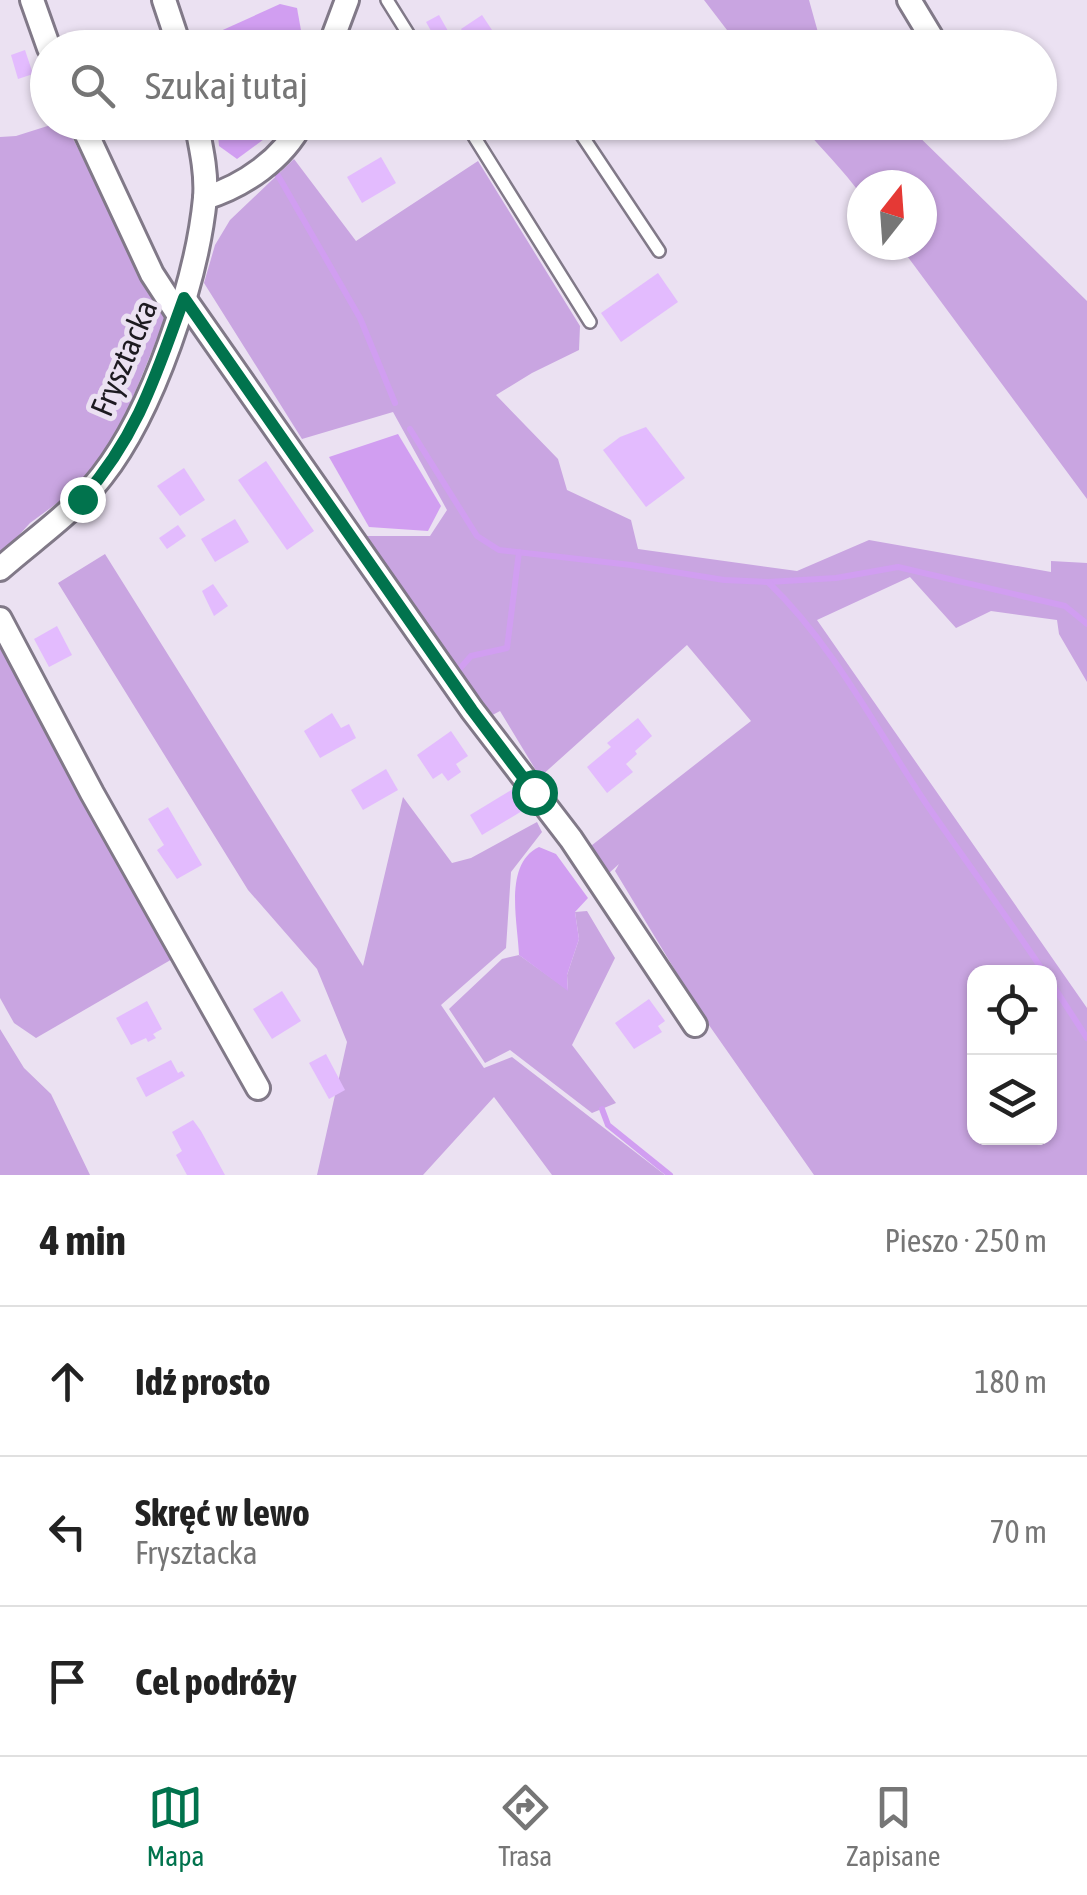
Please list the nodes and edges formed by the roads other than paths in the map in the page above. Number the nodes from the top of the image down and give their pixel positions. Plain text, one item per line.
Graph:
1 (32, 0) edge
2 (164, 0) edge
3 (347, 0) edge
4 (388, 0) edge
5 (909, 0) edge
6 (43, 30) edge
7 (174, 30) edge
8 (336, 30) edge
9 (406, 30) edge
10 (927, 30) edge
11 (89, 140) edge
12 (200, 140) edge
13 (293, 140) edge
14 (476, 140) edge
15 (585, 140) edge
16 (205, 198) junction
17 (660, 251) dead end
18 (181, 306) junction
19 (590, 322) dead end
20 (0, 569) edge
21 (0, 619) edge
22 (695, 1025) dead end
23 (258, 1088) dead end

1 - 6 street
2 - 7 street
3 - 8 street
4 - 9 lane
5 - 10 street
11 - 18 street
12 - 16 street, Frysztacka
13 - 16 street
14 - 19 lane
15 - 17 lane
16 - 18 street, Frysztacka
18 - 20 street, Frysztacka
18 - 22 street
21 - 23 street

